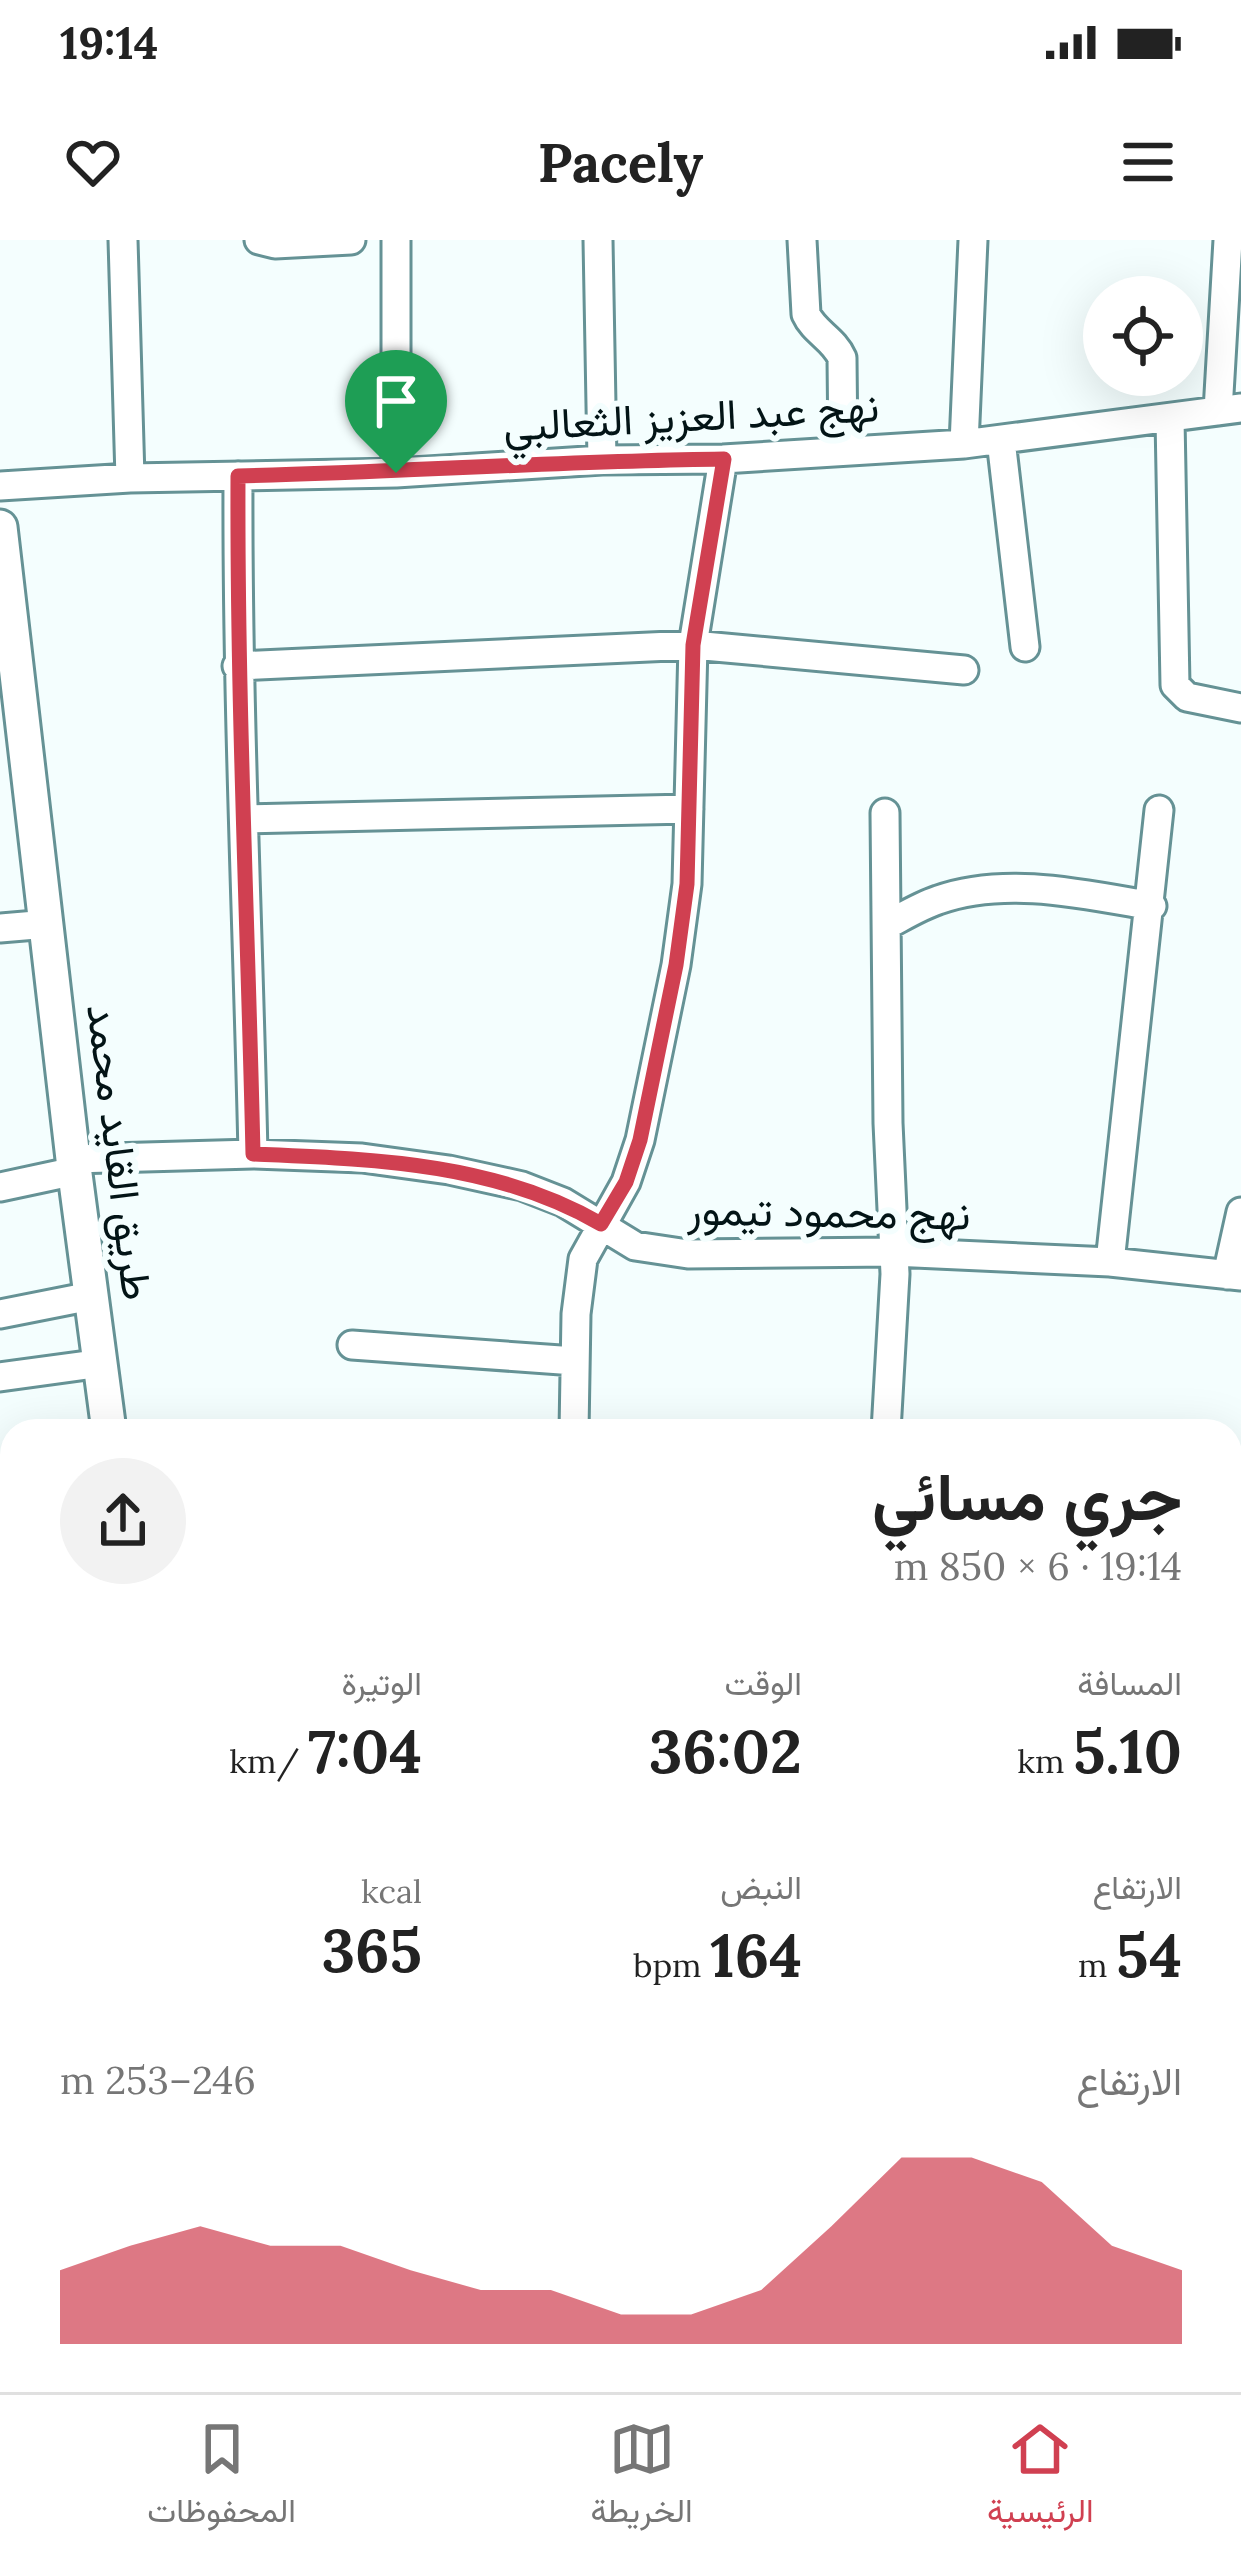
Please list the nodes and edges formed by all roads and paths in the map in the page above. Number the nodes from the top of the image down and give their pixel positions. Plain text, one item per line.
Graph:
1 (123, 240) edge
2 (259, 240) edge
3 (351, 240) edge
4 (396, 240) edge
5 (598, 240) edge
6 (802, 240) edge
7 (973, 240) edge
8 (1228, 240) edge
9 (1230, 410) edge
10 (1170, 419) junction
11 (1001, 440) junction
12 (964, 444) junction
13 (843, 452) junction
14 (724, 459) junction
15 (602, 460) junction
16 (396, 473) junction
17 (238, 476) junction
18 (130, 478) junction
19 (0, 487) edge
20 (1, 547) edge
21 (693, 645) junction
22 (1025, 647) dead end
23 (237, 666) junction
24 (964, 670) dead end
25 (1241, 709) edge
26 (689, 809) junction
27 (1160, 811) dead end
28 (885, 814) dead end
29 (246, 819) junction
30 (1152, 906) junction
31 (47, 924) junction
32 (887, 925) junction
33 (0, 928) edge
34 (253, 1154) junction
35 (74, 1165) junction
36 (0, 1187) edge
37 (1241, 1212) edge
38 (601, 1224) junction
39 (893, 1252) junction
40 (1110, 1262) junction
41 (1234, 1276) edge
42 (91, 1297) junction
43 (0, 1314) edge
44 (352, 1345) dead end
45 (575, 1361) junction
46 (102, 1363) junction
47 (0, 1378) edge
48 (108, 1419) edge
49 (574, 1419) edge
50 (887, 1419) edge

1 - 18 street
2 - 3 street
4 - 16 street
5 - 15 street
6 - 13 street
7 - 12 street
8 - 9 street
9 - 10 street, نهج عبد العزيز الثعالبي
10 - 11 street, نهج عبد العزيز الثعالبي
10 - 25 street
11 - 12 street, نهج عبد العزيز الثعالبي
11 - 22 street
12 - 13 street, نهج عبد العزيز الثعالبي
13 - 14 street, نهج عبد العزيز الثعالبي
14 - 15 street, نهج عبد العزيز الثعالبي
14 - 21 street
15 - 16 street, نهج عبد العزيز الثعالبي
16 - 17 street, نهج عبد العزيز الثعالبي
17 - 18 street, نهج عبد العزيز الثعالبي
17 - 23 street
18 - 19 street, نهج عبد العزيز الثعالبي
20 - 31 main road, طريق القايد محمد
21 - 23 street
21 - 24 street
21 - 26 street
23 - 29 street
26 - 29 street
26 - 38 street
27 - 30 street
28 - 32 street
29 - 34 street
30 - 32 street
30 - 40 street
31 - 33 street
31 - 35 main road, طريق القايد محمد
32 - 39 street
34 - 35 street, نهج محمود تيمور
34 - 38 street, نهج محمود تيمور
35 - 36 street, نهج محمود تيمور
35 - 42 main road, طريق القايد محمد
37 - 41 street
38 - 39 street, نهج محمود تيمور
38 - 45 street
39 - 40 street, نهج محمود تيمور
39 - 50 street
40 - 41 street, نهج محمود تيمور
42 - 43 street
42 - 46 main road, طريق القايد محمد
44 - 45 street
45 - 49 street
46 - 47 street
46 - 48 main road, طريق القايد محمد

